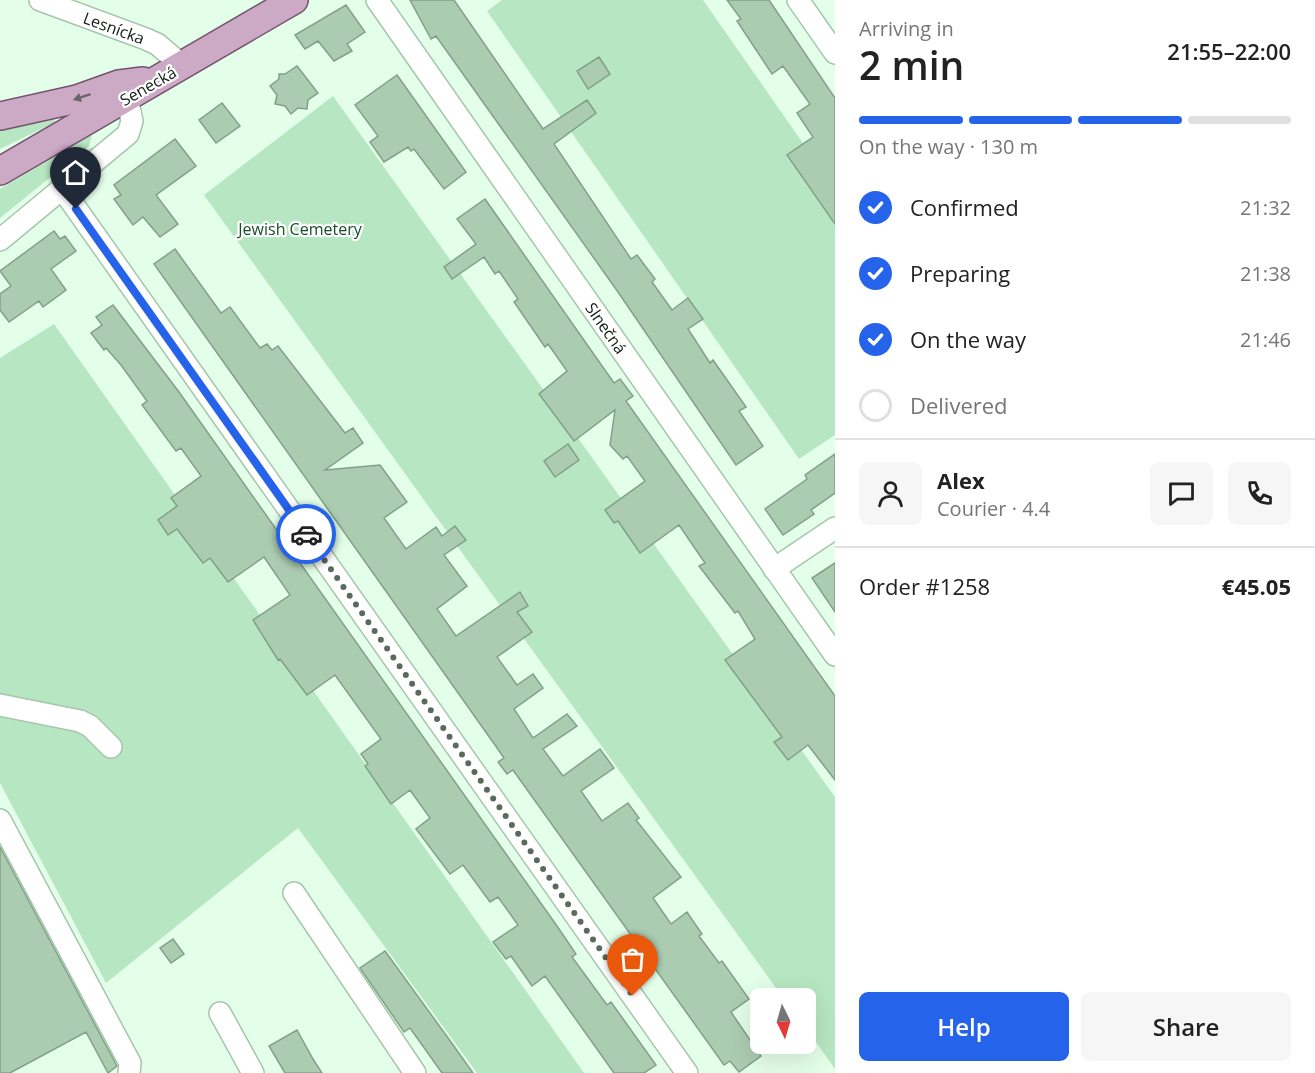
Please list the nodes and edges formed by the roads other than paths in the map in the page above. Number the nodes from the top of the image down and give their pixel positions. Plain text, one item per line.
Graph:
1 (40, 0) edge
2 (294, 0) edge
3 (377, 0) edge
4 (798, 0) edge
5 (835, 53) edge
6 (183, 66) junction
7 (159, 80) junction
8 (127, 98) junction
9 (0, 116) edge
10 (0, 171) edge
11 (63, 190) junction
12 (0, 240) edge
13 (835, 528) edge
14 (774, 569) junction
15 (835, 655) edge
16 (0, 705) edge
17 (111, 747) dead end
18 (0, 820) edge
19 (294, 893) dead end
20 (220, 1013) dead end
21 (129, 1073) edge
22 (253, 1073) edge
23 (415, 1073) edge
24 (687, 1073) edge

1 - 6 street, Lesnícka
2 - 6 main road, Senecká
3 - 14 street, Slnečná
4 - 5 street
6 - 7 main road, Senecká
7 - 8 main road, Senecká
7 -> 9 main road
8 - 10 main road, Senecká
8 - 11 street
11 - 12 street
11 - 24 street
13 - 14 street
14 - 15 street, Slnečná
16 - 17 street
18 - 21 street
19 - 23 street
20 - 22 street

